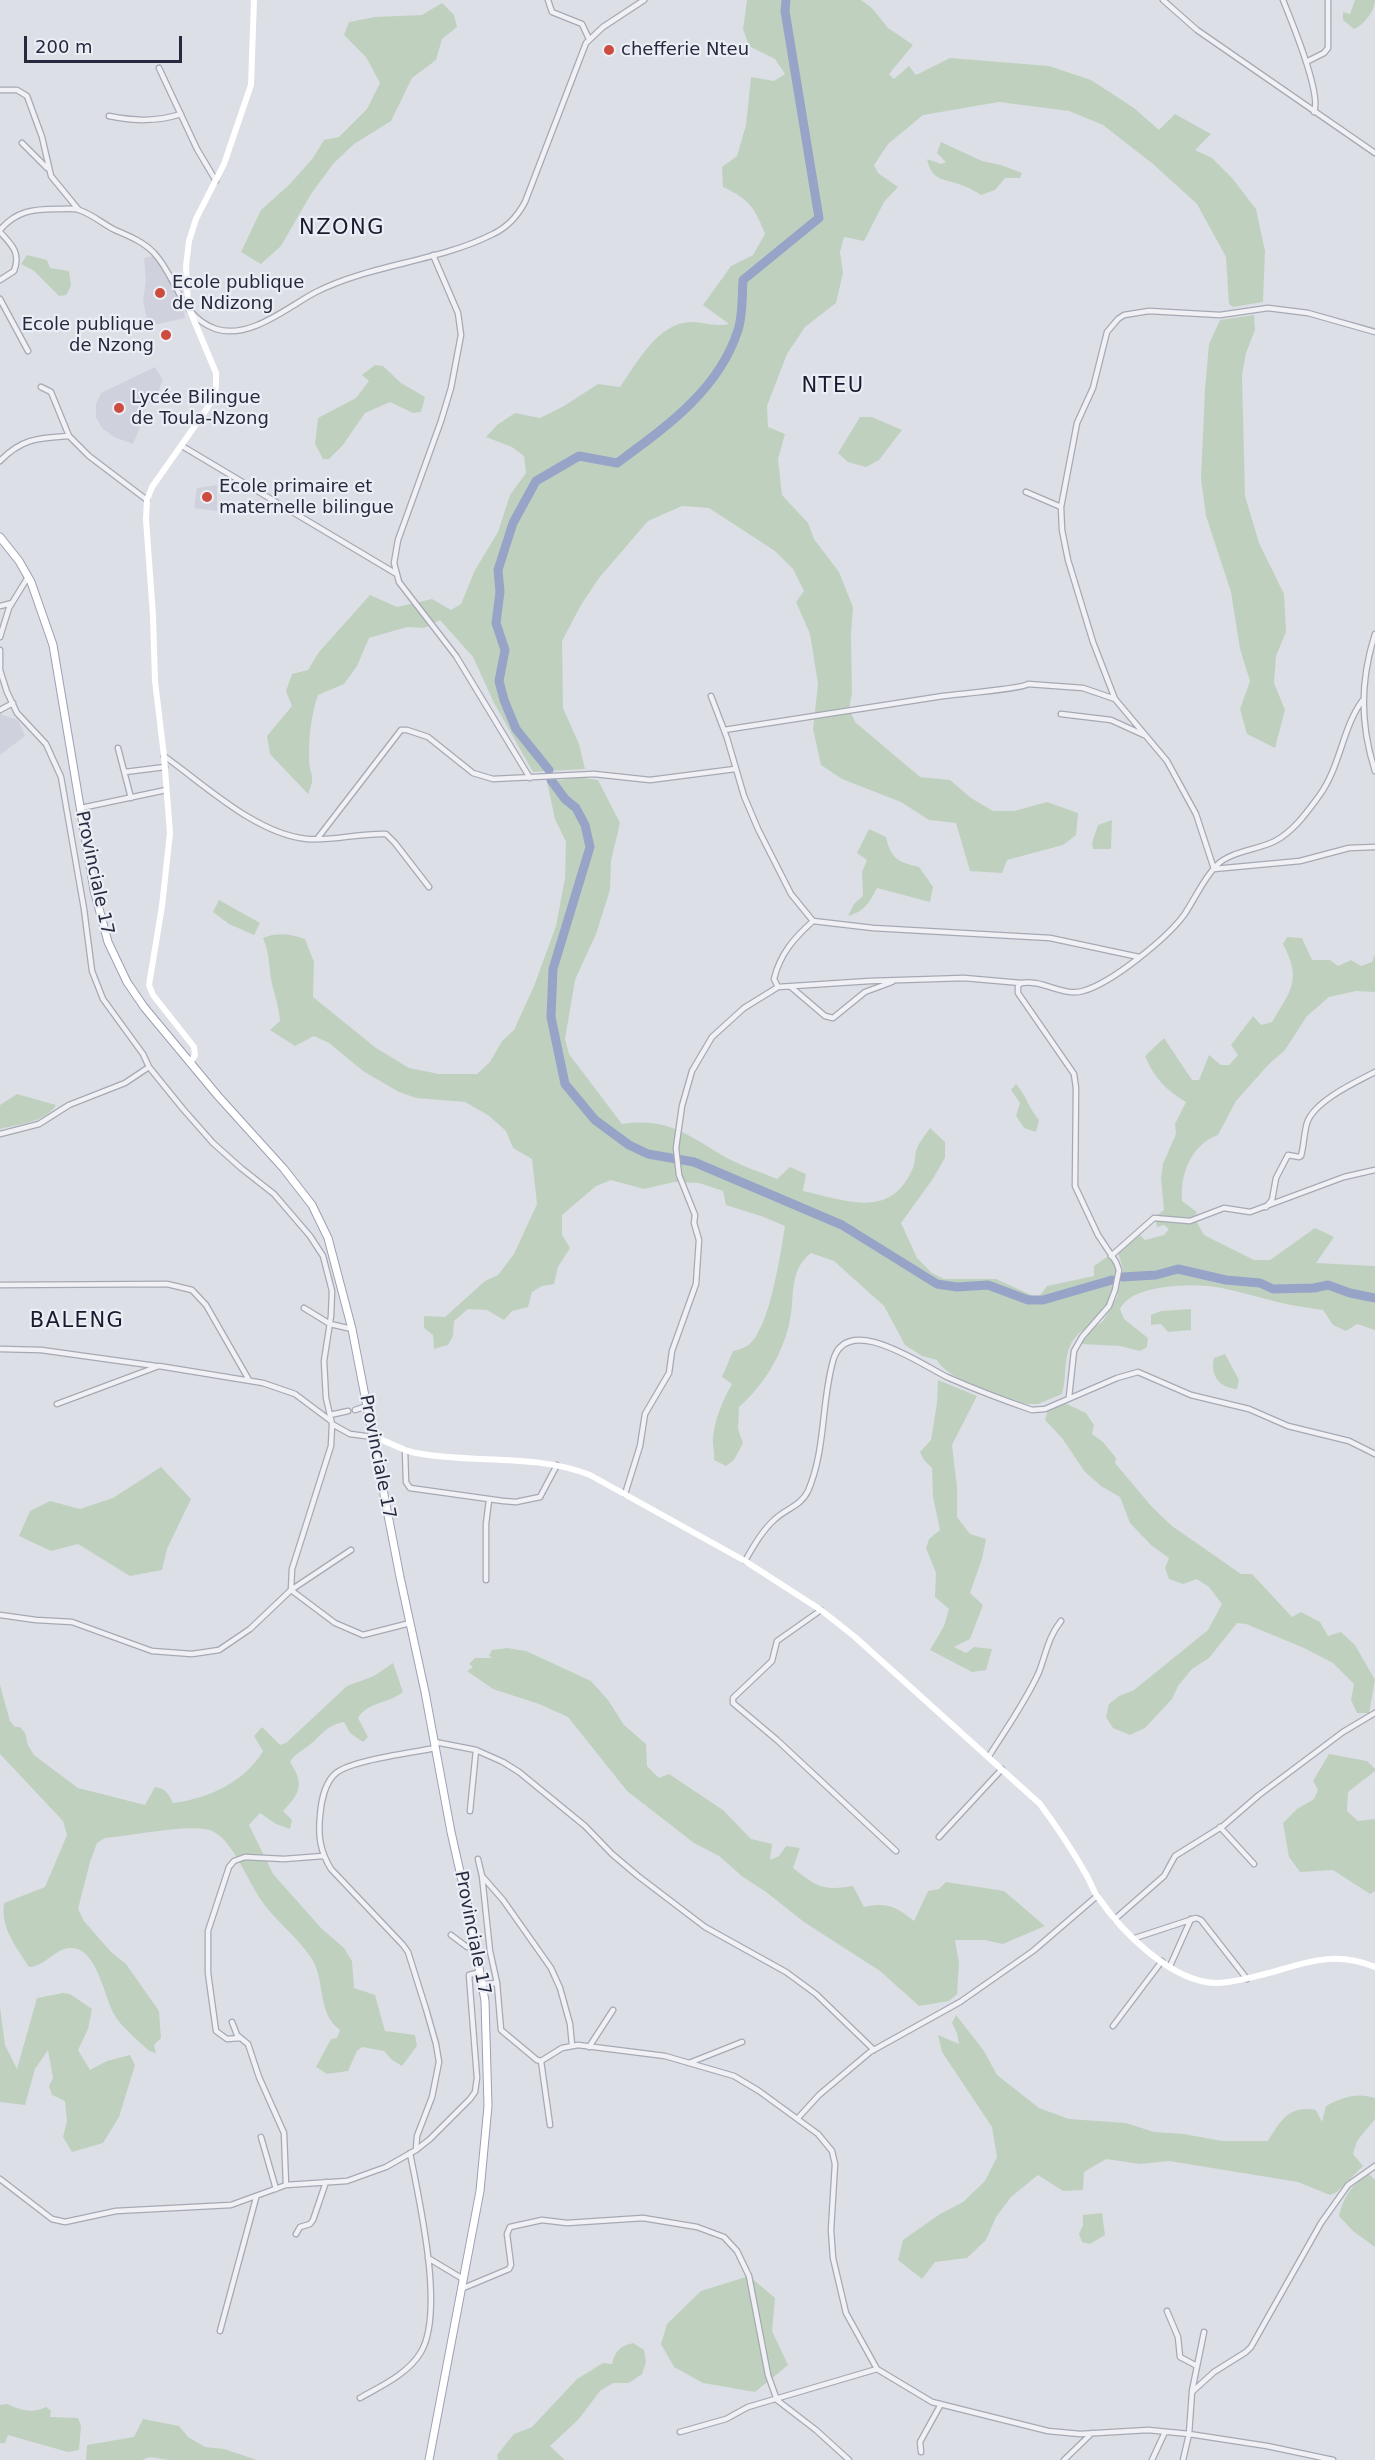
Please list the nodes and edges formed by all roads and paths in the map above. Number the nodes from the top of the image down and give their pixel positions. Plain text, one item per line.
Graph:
1 (254, 0) edge
2 (548, 0) edge
3 (645, 0) edge
4 (1163, 0) edge
5 (1283, 0) edge
6 (1328, 0) edge
7 (588, 39) junction
8 (1306, 62) junction
9 (159, 68) dead end
10 (0, 90) edge
11 (1314, 112) junction
12 (181, 114) junction
13 (109, 116) dead end
14 (22, 143) dead end
15 (1375, 153) edge
16 (47, 168) junction
17 (216, 181) junction
18 (78, 209) junction
19 (0, 231) edge
20 (433, 255) junction
21 (0, 280) edge
22 (0, 299) edge
23 (189, 311) junction
24 (1375, 332) edge
25 (28, 351) dead end
26 (41, 387) dead end
27 (69, 436) junction
28 (182, 446) junction
29 (0, 461) edge
30 (1026, 492) dead end
31 (147, 500) junction
32 (1061, 507) junction
33 (0, 537) edge
34 (395, 573) junction
35 (28, 577) junction
36 (12, 603) junction
37 (0, 606) edge
38 (1375, 633) edge
39 (0, 637) edge
40 (0, 650) edge
41 (711, 696) dead end
42 (1115, 699) junction
43 (1362, 701) junction
44 (13, 703) junction
45 (0, 710) edge
46 (1061, 714) dead end
47 (724, 730) junction
48 (1146, 737) junction
49 (118, 748) dead end
50 (164, 756) junction
51 (165, 767) junction
52 (735, 769) junction
53 (1375, 771) edge
54 (124, 772) junction
55 (530, 778) junction
56 (166, 790) junction
57 (131, 798) junction
58 (81, 808) junction
59 (317, 838) junction
60 (1375, 847) edge
61 (1214, 869) junction
62 (429, 887) dead end
63 (813, 921) junction
64 (1139, 957) junction
65 (894, 981) junction
66 (1021, 983) junction
67 (778, 987) junction
68 (791, 987) junction
69 (190, 1063) junction
70 (149, 1067) junction
71 (1375, 1072) edge
72 (0, 1134) edge
73 (1375, 1170) edge
74 (1266, 1207) junction
75 (1111, 1256) junction
76 (0, 1285) edge
77 (304, 1308) dead end
78 (330, 1324) junction
79 (352, 1329) junction
80 (0, 1349) edge
81 (159, 1366) junction
82 (249, 1380) junction
83 (1069, 1397) junction
84 (57, 1404) dead end
85 (367, 1406) junction
86 (355, 1410) dead end
87 (348, 1411) dead end
88 (330, 1415) junction
89 (332, 1422) junction
90 (373, 1437) junction
91 (405, 1450) junction
92 (1375, 1454) edge
93 (557, 1465) junction
94 (625, 1494) junction
95 (489, 1500) junction
96 (351, 1550) dead end
97 (745, 1561) junction
98 (486, 1580) dead end
99 (291, 1590) junction
100 (821, 1610) junction
101 (0, 1615) edge
102 (1061, 1621) dead end
103 (410, 1623) junction
104 (1375, 1713) edge
105 (434, 1745) junction
106 (476, 1749) junction
107 (989, 1756) junction
108 (1002, 1769) junction
109 (470, 1811) dead end
110 (1220, 1827) junction
111 (939, 1836) dead end
112 (896, 1851) dead end
113 (323, 1856) junction
114 (478, 1859) dead end
115 (1254, 1864) dead end
116 (482, 1876) junction
117 (1097, 1896) junction
118 (1115, 1919) junction
119 (1191, 1919) junction
120 (451, 1935) dead end
121 (1135, 1938) junction
122 (475, 1947) junction
123 (1162, 1961) junction
124 (1170, 1966) junction
125 (1375, 1967) edge
126 (480, 1972) junction
127 (1247, 1978) junction
128 (497, 1983) junction
129 (482, 1984) junction
130 (613, 2010) dead end
131 (232, 2022) dead end
132 (1113, 2026) dead end
133 (487, 2034) junction
134 (474, 2037) junction
135 (240, 2038) junction
136 (742, 2042) dead end
137 (572, 2045) junction
138 (589, 2047) junction
139 (874, 2050) junction
140 (541, 2061) junction
141 (688, 2063) junction
142 (798, 2118) junction
143 (550, 2124) dead end
144 (261, 2137) dead end
145 (416, 2150) junction
146 (410, 2153) junction
147 (1375, 2166) edge
148 (0, 2179) edge
149 (326, 2182) junction
150 (286, 2185) junction
151 (276, 2189) junction
152 (256, 2197) junction
153 (296, 2234) dead end
154 (428, 2258) junction
155 (463, 2279) junction
156 (461, 2289) junction
157 (1167, 2311) dead end
158 (220, 2331) dead end
159 (1204, 2332) dead end
160 (1197, 2366) junction
161 (877, 2369) junction
162 (1192, 2392) junction
163 (360, 2398) dead end
164 (777, 2400) junction
165 (940, 2404) junction
166 (680, 2432) dead end
167 (1165, 2432) junction
168 (1092, 2433) junction
169 (1189, 2434) junction
170 (921, 2452) dead end
171 (429, 2460) edge
172 (849, 2460) edge
173 (1064, 2460) edge
174 (1152, 2460) edge
175 (1183, 2460) edge
176 (1333, 2460) edge

1 - 17 street
2 - 7 street
3 - 7 street
4 - 11 street
5 - 8 street
6 - 8 street
7 - 20 street
8 - 11 street
9 - 12 street
10 - 16 street
11 - 15 street
12 - 13 street
12 - 17 street
14 - 16 street
16 - 18 street
17 - 23 street
18 - 19 street
18 - 23 street
19 - 21 street
20 - 23 street
20 - 34 street
22 - 25 street
23 - 28 street
24 - 32 street
26 - 27 street
27 - 29 street
27 - 31 street
28 - 31 street
28 - 34 street
30 - 32 street
31 - 50 street
32 - 42 street
33 - 35 main road, Provinciale 17
34 - 55 street
35 - 36 street
35 - 58 main road, Provinciale 17
36 - 37 street
36 - 39 street
38 - 43 street
40 - 44 street
41 - 47 street
42 - 47 street
42 - 48 street
43 - 53 street
43 - 61 street
44 - 45 street
44 - 70 street
46 - 48 street
47 - 52 street
48 - 61 street
49 - 54 street
50 - 51 street
50 - 59 street
51 - 54 street
51 - 56 street
52 - 55 street
52 - 63 street
54 - 57 street
55 - 59 street
56 - 57 street
56 - 69 street
57 - 58 street
58 - 69 main road, Provinciale 17
59 - 62 street
60 - 61 street
61 - 64 street
63 - 64 street
63 - 67 street
64 - 66 street
65 - 66 street
65 - 68 street
65 - 68 street
66 - 75 street
67 - 68 street
67 - 94 street
69 - 79 main road, Provinciale 17
70 - 72 street
70 - 78 street
71 - 74 street
73 - 74 street
74 - 75 street
75 - 83 street
76 - 82 street
77 - 78 street
78 - 79 street
78 - 88 street
79 - 85 main road, Provinciale 17
80 - 81 street
81 - 82 street
81 - 84 street
82 - 89 street
83 - 92 street
83 - 97 street
85 - 86 street
85 - 90 main road, Provinciale 17
87 - 88 street
88 - 89 street
89 - 90 street
89 - 99 street
90 - 91 street
90 - 103 main road, Provinciale 17
91 - 93 street
91 - 95 street
93 - 94 street
93 - 95 street
94 - 97 street
95 - 98 street
96 - 99 street
97 - 100 street
99 - 101 street
99 - 103 street
100 - 107 street
100 - 112 street
102 - 107 street
103 - 105 main road, Provinciale 17
104 - 110 street
105 - 106 street
105 - 113 street
105 - 122 main road, Provinciale 17
106 - 109 street
106 - 139 street
107 - 108 street
108 - 111 street
108 - 117 street
110 - 115 street
110 - 118 street
113 - 135 street
113 - 145 street
114 - 116 street
116 - 128 street
116 - 137 street
117 - 118 street
117 - 139 street
118 - 121 street
119 - 121 street
119 - 124 street
119 - 127 street
120 - 122 street
121 - 123 street
122 - 126 main road, Provinciale 17
123 - 124 street
123 - 132 street
124 - 127 street
125 - 127 street
126 - 129 main road, Provinciale 17
126 - 134 street
128 - 129 street
128 - 140 street
129 - 133 main road, Provinciale 17
130 - 138 street
131 - 135 street
133 - 134 street
133 - 155 main road, Provinciale 17
134 - 145 street
135 - 150 street
136 - 141 street
137 - 138 street
137 - 140 street
138 - 141 street
139 - 142 street
140 - 143 street
141 - 142 street
142 - 161 street
144 - 151 street
145 - 146 street
146 - 149 street
146 - 154 street
147 - 162 street
148 - 152 street
149 - 150 street
149 - 153 street
150 - 151 street
151 - 152 street
152 - 158 street
154 - 155 street
154 - 163 street
155 - 156 main road, Provinciale 17
156 - 164 street
156 - 171 main road, Provinciale 17
157 - 160 street
159 - 160 street
160 - 162 street
161 - 164 street
161 - 165 street
162 - 169 street
164 - 166 street
164 - 172 street
165 - 168 street
165 - 170 street
167 - 168 street
167 - 169 street
167 - 174 street
168 - 173 street
169 - 175 street
169 - 176 street

